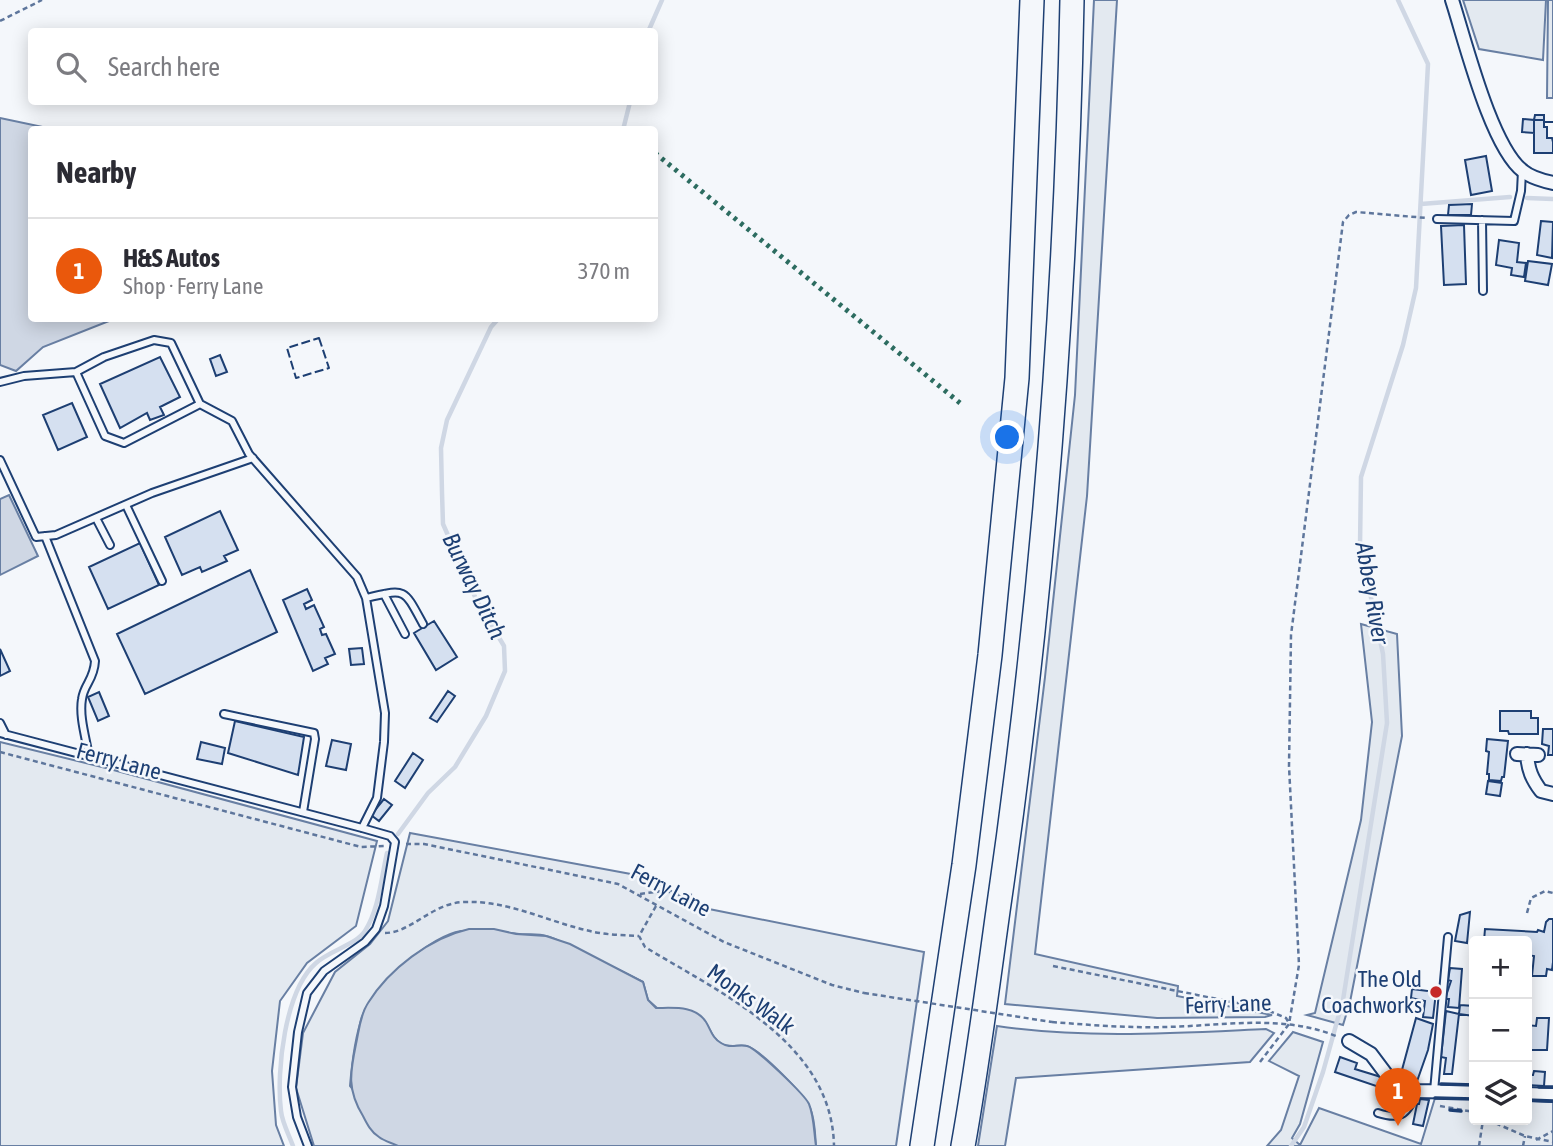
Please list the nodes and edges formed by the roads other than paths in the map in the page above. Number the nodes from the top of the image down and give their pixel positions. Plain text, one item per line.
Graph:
1 (1032, 0) edge
2 (1072, 0) edge
3 (1452, 0) edge
4 (1522, 170) junction
5 (1553, 183) edge
6 (1437, 219) road end
7 (1482, 220) junction
8 (1483, 290) dead end
9 (76, 372) junction
10 (0, 382) edge
11 (200, 404) junction
12 (253, 458) junction
13 (0, 460) edge
14 (126, 505) junction
15 (96, 518) junction
16 (45, 536) junction
17 (110, 545) dead end
18 (162, 581) dead end
19 (384, 594) junction
20 (366, 598) junction
21 (423, 624) dead end
22 (405, 635) dead end
23 (224, 714) dead end
24 (0, 723) edge
25 (3, 734) edge
26 (1527, 754) dead end
27 (89, 757) junction
28 (1553, 793) edge
29 (303, 812) junction
30 (362, 828) junction
31 (1448, 937) dead end
32 (1347, 1040) road end
33 (1417, 1091) junction
34 (1434, 1091) junction
35 (1469, 1093) edge
36 (1532, 1094) edge
37 (1553, 1095) edge
38 (1378, 1113) dead end
39 (308, 1146) edge
40 (922, 1146) edge
41 (963, 1146) edge

1 - 40 highway
2 - 41 highway
3 - 4 street
4 - 5 street
4 - 7 lane
6 - 7 lane
7 - 8 lane
9 - 10 lane
9 - 11 lane
9 - 11 lane
11 - 12 lane
12 - 14 lane
12 - 20 lane
13 - 16 lane
14 - 15 lane
14 - 18 lane
15 - 16 lane
15 - 17 lane
16 - 27 lane
19 - 20 lane
19 - 21 lane
19 - 22 lane
20 - 30 lane
23 - 29 lane
24 - 25 lane
25 - 27 lane
26 - 28 street
27 - 29 lane
29 - 30 lane
30 - 39 lane
31 - 34 lane
32 - 33 street
33 - 34 street
33 - 38 lane
34 - 35 street
36 - 37 street

